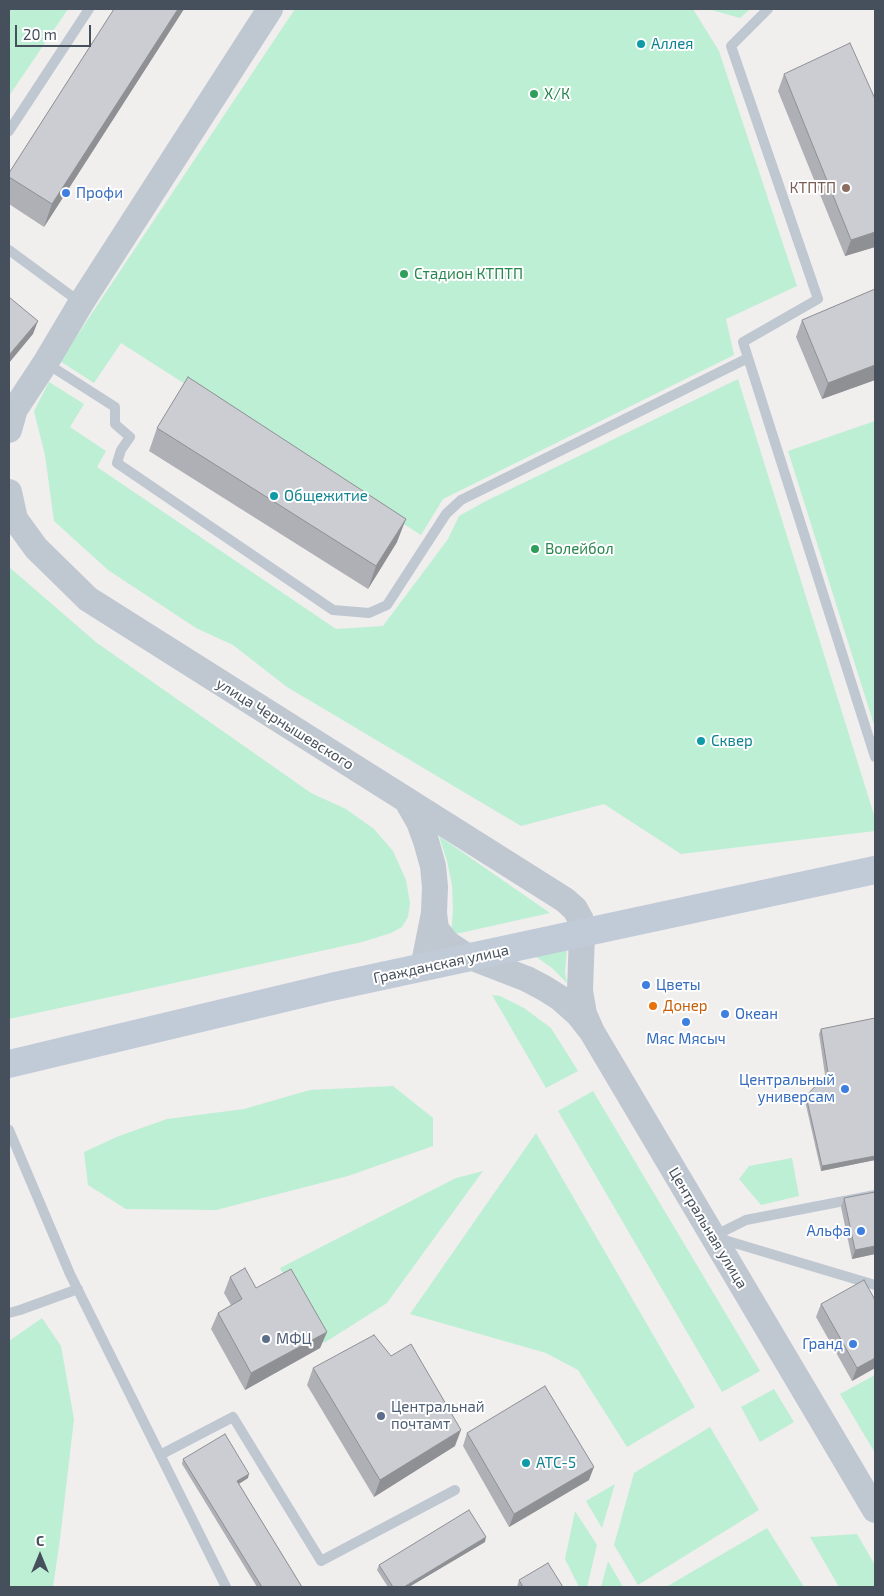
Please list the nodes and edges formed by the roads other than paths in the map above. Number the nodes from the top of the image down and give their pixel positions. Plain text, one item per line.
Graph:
1 (89, 9) edge
2 (768, 9) edge
3 (266, 10) edge
4 (9, 131) edge
5 (9, 250) edge
6 (81, 302) junction
7 (748, 358) junction
8 (46, 362) junction
9 (9, 430) edge
10 (9, 492) edge
11 (875, 757) edge
12 (407, 800) junction
13 (875, 870) edge
14 (565, 900) junction
15 (434, 913) junction
16 (620, 925) junction
17 (582, 933) junction
18 (534, 944) junction
19 (471, 957) junction
20 (423, 968) junction
21 (527, 978) junction
22 (592, 1032) junction
23 (9, 1064) edge
24 (9, 1130) edge
25 (875, 1195) edge
26 (713, 1237) junction
27 (875, 1285) edge
28 (78, 1290) junction
29 (9, 1313) edge
30 (160, 1455) junction
31 (455, 1490) dead end
32 (875, 1510) edge
33 (220, 1575) junction
34 (218, 1587) edge
35 (226, 1587) edge

1 - 4 lane
2 - 7 lane
3 - 6 street
5 - 6 lane
6 - 8 street
7 - 8 lane
7 - 11 lane
8 - 9 street
10 - 12 street, улица Чернышевского
12 - 14 street, улица Чернышевского
12 - 15 street
13 - 16 main road, Гражданская улица
14 - 16 street
14 - 17 street, улица Чернышевского
15 - 19 street
15 - 20 street
16 - 17 main road, Гражданская улица
17 - 18 main road, Гражданская улица
17 - 22 street, Центральная улица
18 - 19 main road, Гражданская улица
18 - 21 street
19 - 20 main road, Гражданская улица
19 - 21 street
20 - 23 main road, Гражданская улица
21 - 22 street
22 - 26 street, Центральная улица
24 - 28 lane
25 - 26 lane
26 - 27 lane
26 - 32 street, Центральная улица
28 - 29 lane
28 - 30 lane
30 - 31 lane
30 - 33 lane
33 - 34 lane
33 - 35 lane

